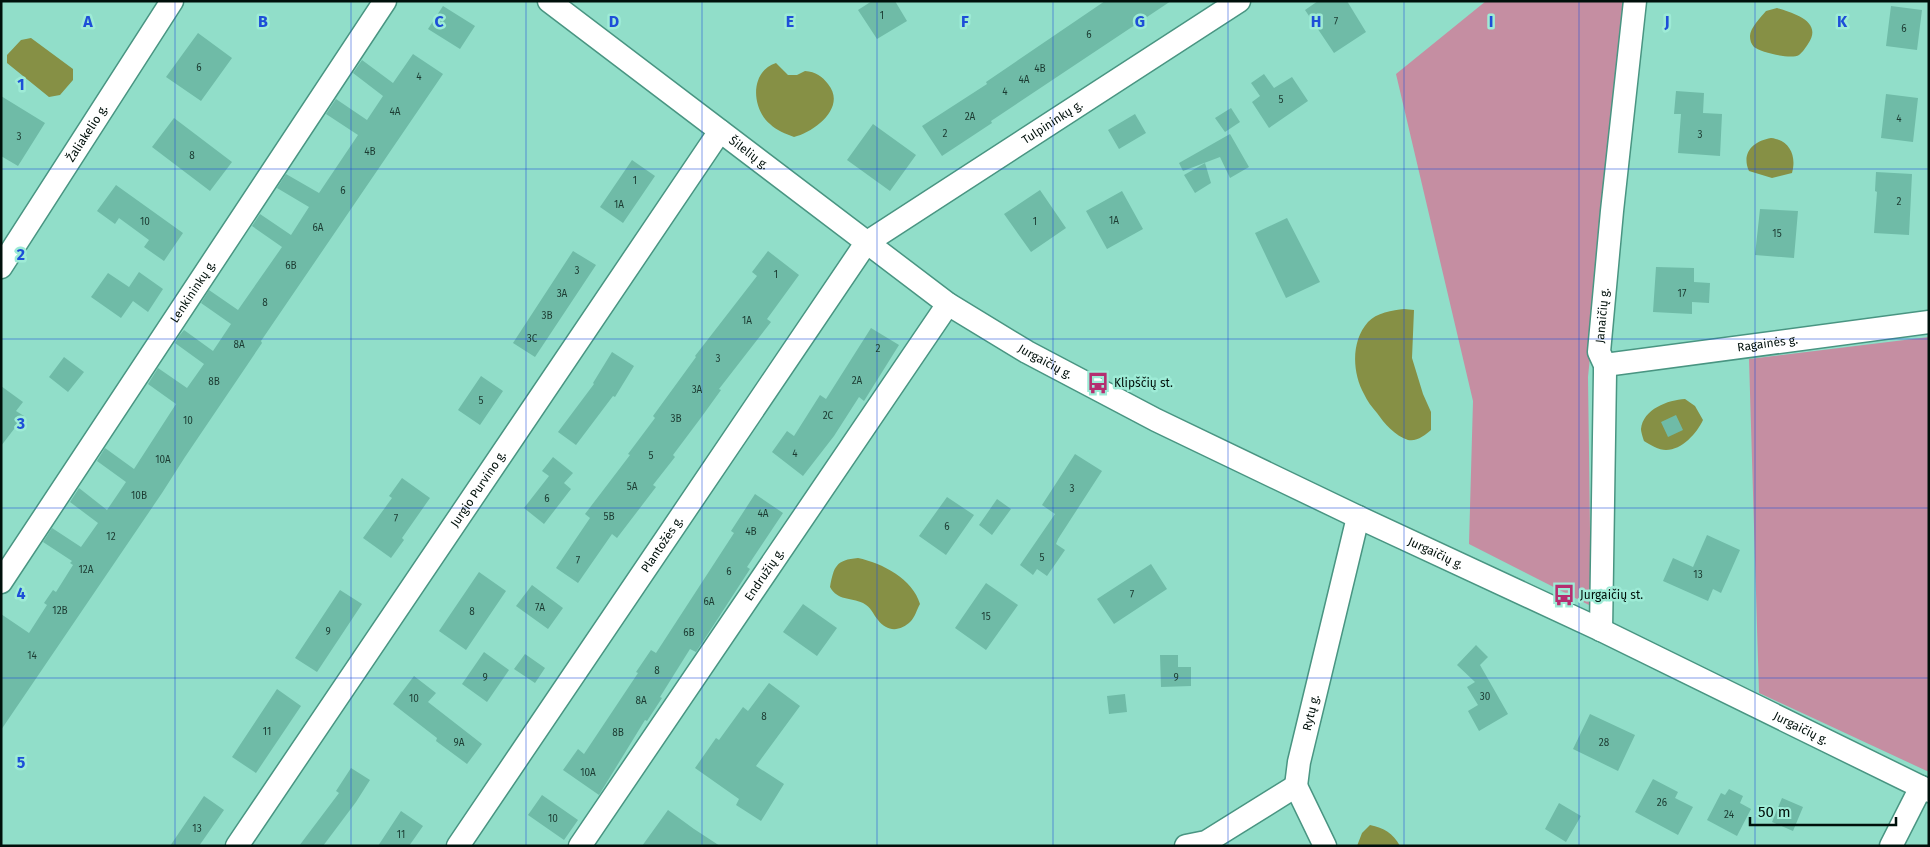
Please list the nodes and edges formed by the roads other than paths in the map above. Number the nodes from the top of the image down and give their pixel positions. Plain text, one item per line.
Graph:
1 (172, 1) edge
2 (385, 1) edge
3 (550, 1) edge
4 (1239, 1) edge
5 (1635, 1) edge
6 (720, 131) junction
7 (866, 243) junction
8 (1, 267) edge
9 (948, 304) junction
10 (1929, 322) edge
11 (1605, 364) junction
12 (1358, 517) junction
13 (1, 582) edge
14 (1601, 630) junction
15 (1296, 786) junction
16 (1925, 789) edge
17 (237, 846) edge
18 (458, 846) edge
19 (580, 846) edge
20 (1186, 846) edge
21 (1325, 846) edge
22 (1891, 846) edge

1 - 8 street, Žaliakelio g.
2 - 13 street, Lenkininkų g.
3 - 6 street, Šilelių g.
4 - 7 street, Tulpininkų g.
5 - 11 street, Janaičių g.
6 - 7 street, Šilelių g.
6 - 17 street, Jurgio Purvino g.
7 - 9 street, Šilelių g.
7 - 18 street, Plantožės g.
9 - 12 street, Jurgaičių g.
9 - 19 street, Endružių g.
10 - 11 street, Ragainės g.
11 - 14 street, Janaičių g.
12 - 14 street, Jurgaičių g.
12 - 15 street, Rytų g.
14 - 16 street, Jurgaičių g.
15 - 20 street
15 - 21 street
16 - 22 street

